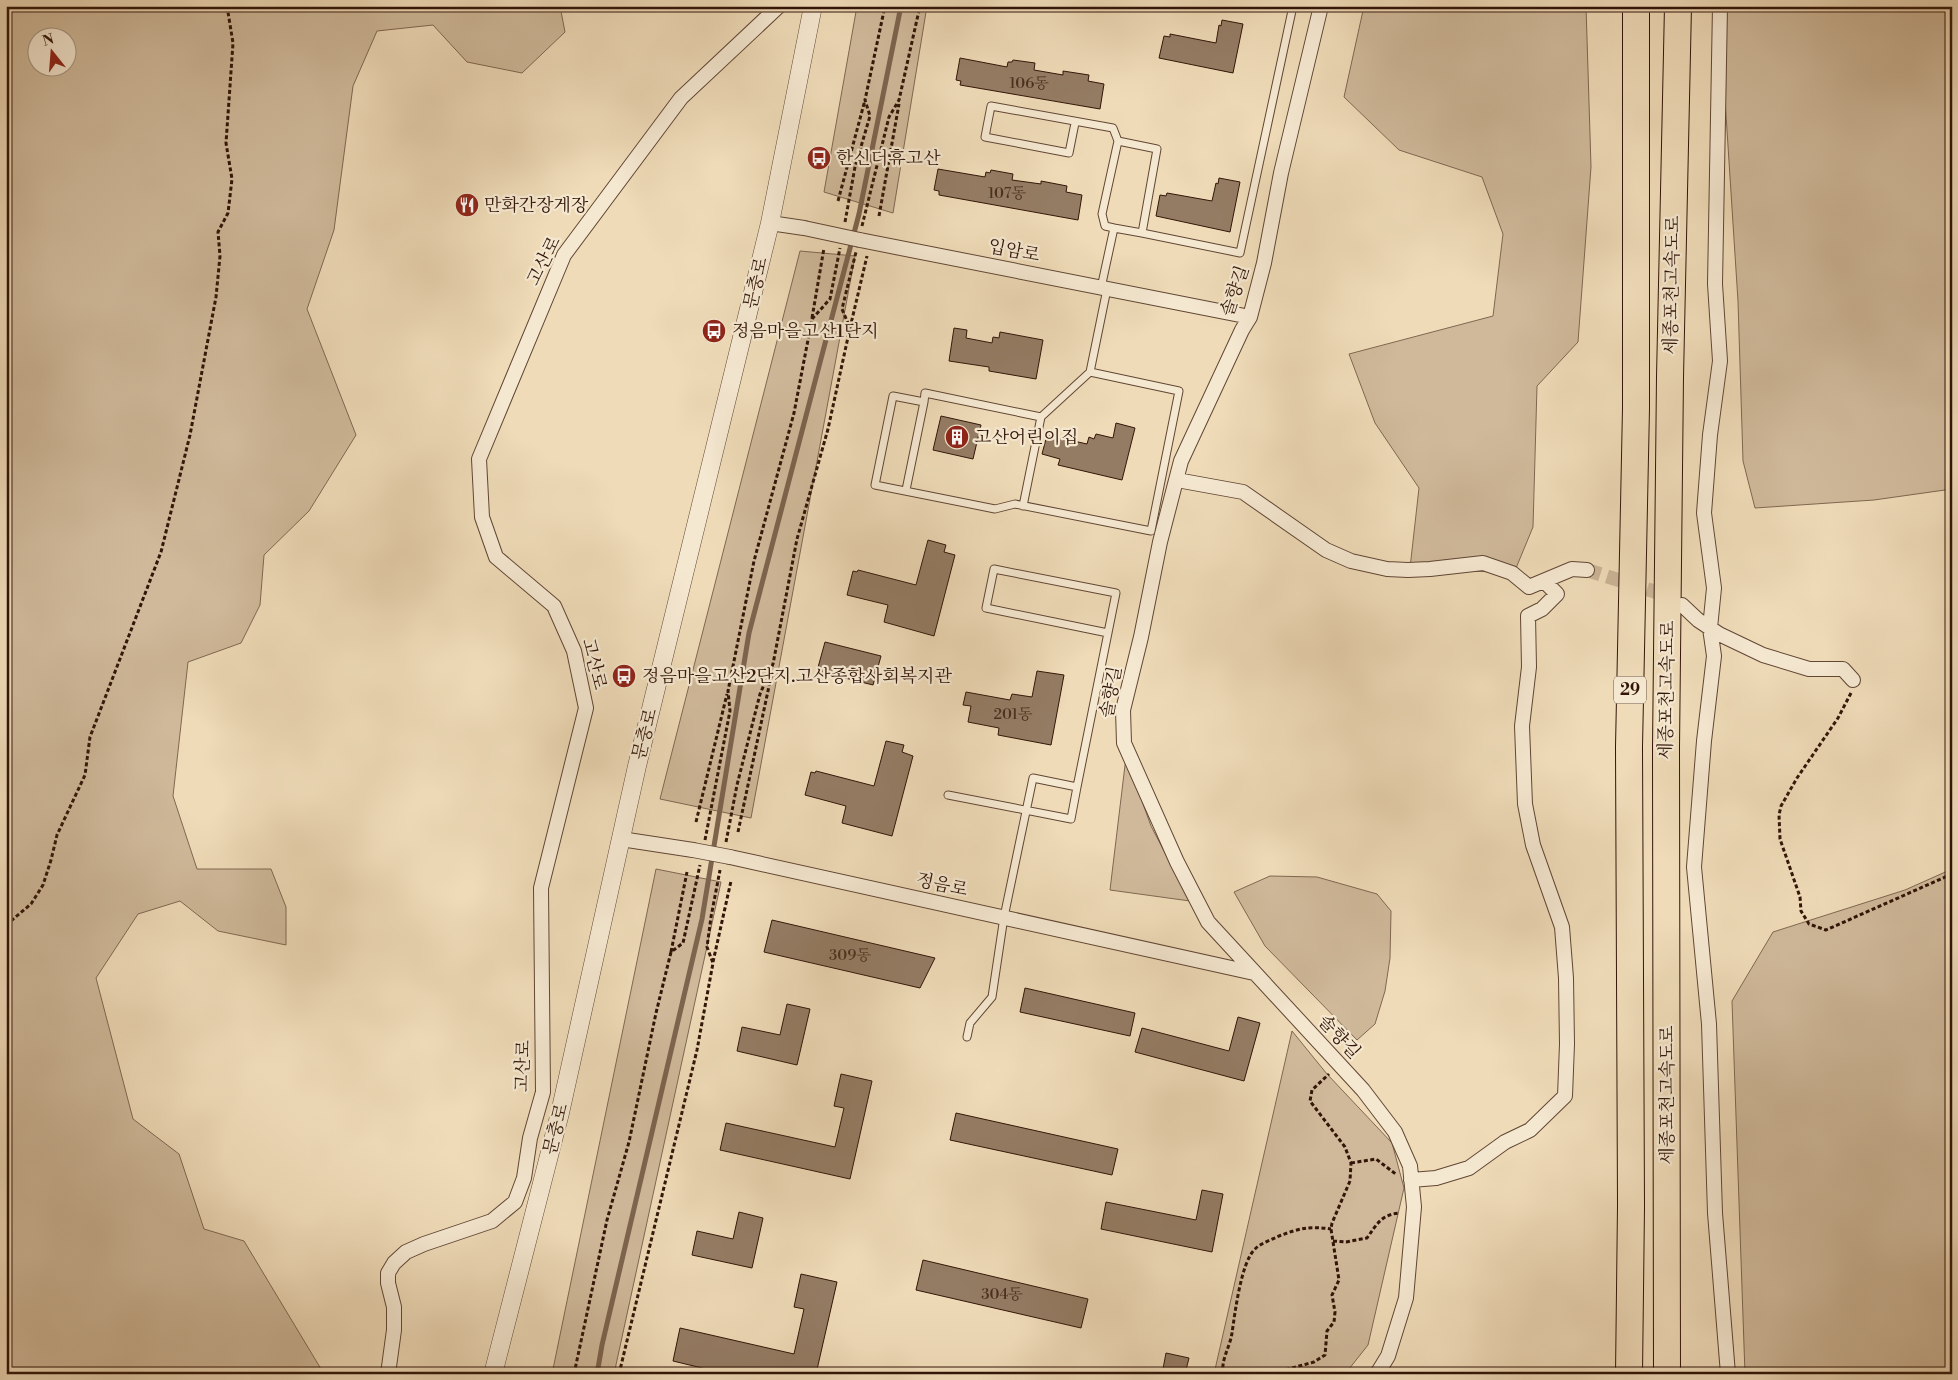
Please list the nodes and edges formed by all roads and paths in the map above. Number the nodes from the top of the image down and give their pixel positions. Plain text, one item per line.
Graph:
1 (226, 6) edge
2 (779, 6) edge
3 (813, 6) edge
4 (885, 6) edge
5 (920, 6) edge
6 (1293, 6) edge
7 (1321, 6) edge
8 (1636, 6) edge
9 (1678, 6) edge
10 (1720, 6) edge
11 (865, 100) junction
12 (899, 100) junction
13 (1075, 122) junction
14 (1118, 141) junction
15 (838, 201) dead end
16 (879, 216) dead end
17 (770, 223) junction
18 (844, 224) dead end
19 (1114, 228) junction
20 (1142, 233) junction
21 (859, 241) junction
22 (841, 242) dead end
23 (824, 248) dead end
24 (867, 256) dead end
25 (1104, 288) junction
26 (1250, 317) junction
27 (812, 319) junction
28 (850, 328) junction
29 (1090, 372) junction
30 (924, 402) junction
31 (1041, 417) junction
32 (1177, 480) junction
33 (906, 490) junction
34 (1023, 506) junction
35 (1587, 570) tunnel mouth
36 (1544, 581) junction
37 (1682, 605) tunnel mouth
38 (1710, 628) junction
39 (1108, 633) junction
40 (773, 664) junction
41 (1853, 680) joint
42 (728, 691) junction
43 (1077, 787) junction
44 (948, 795) dead end
45 (1026, 810) junction
46 (696, 822) dead end
47 (738, 832) dead end
48 (621, 839) junction
49 (704, 841) dead end
50 (697, 855) junction
51 (725, 856) junction
52 (687, 872) dead end
53 (1952, 874) edge
54 (731, 881) dead end
55 (1004, 917) junction
56 (6, 925) edge
57 (671, 952) junction
58 (713, 963) junction
59 (1254, 973) junction
60 (967, 1037) dead end
61 (1339, 1065) junction
62 (1352, 1163) junction
63 (1411, 1180) junction
64 (1405, 1213) dead end
65 (1332, 1229) junction
66 (1333, 1241) junction
67 (388, 1374) edge
68 (493, 1374) edge
69 (574, 1374) edge
70 (620, 1374) edge
71 (1223, 1374) edge
72 (1281, 1374) edge
73 (1377, 1374) edge
74 (1629, 1374) edge
75 (1668, 1374) edge
76 (1728, 1374) edge

1 - 56 path
2 - 67 street, 고산로
3 - 17 street, 문충로
4 - 11 path
5 - 12 path
6 - 20 lane
7 - 26 street, 솔향길
8 - 74 highway, 세종포천고속도로 / 29
9 - 75 highway, 세종포천고속도로 / 29
10 - 38 street
11 - 15 path
11 - 18 path
12 - 16 path
12 - 21 path
13 - 13 lane
13 - 14 lane
14 - 19 lane
14 - 20 lane
17 - 21 street, 입암로, bridge
17 - 48 street, 문충로
19 - 20 lane
19 - 25 lane
21 - 25 street, 입암로
21 - 28 path
22 - 27 path
23 - 27 path
24 - 28 path
25 - 26 street, 입암로
25 - 29 lane
26 - 32 street, 솔향길
27 - 42 path
28 - 40 path
29 - 31 lane
29 - 34 lane
30 - 31 lane
30 - 33 lane
30 - 33 lane
31 - 34 lane
32 - 36 street
32 - 59 street, 솔향길
33 - 34 lane
35 - 36 street
36 - 63 street
37 - 38 street
38 - 41 street
38 - 76 street
39 - 39 lane
39 - 43 lane
40 - 47 path
40 - 51 path
41 - 53 path
42 - 46 path
42 - 49 path
43 - 45 lane
43 - 45 lane
44 - 45 lane
45 - 55 lane
48 - 50 street, 정음로
48 - 68 street, 문충로
50 - 51 street, 정음로, bridge
50 - 57 path
51 - 55 street, 정음로
51 - 58 path
52 - 57 path
54 - 58 path
55 - 59 street, 정음로
55 - 60 lane
57 - 69 path
58 - 70 path
59 - 61 street, 솔향길
61 - 62 path
61 - 63 street, 솔향길
62 - 63 path
62 - 65 path
63 - 73 street, 솔향길
64 - 66 path
65 - 66 path
65 - 71 path
66 - 72 path

